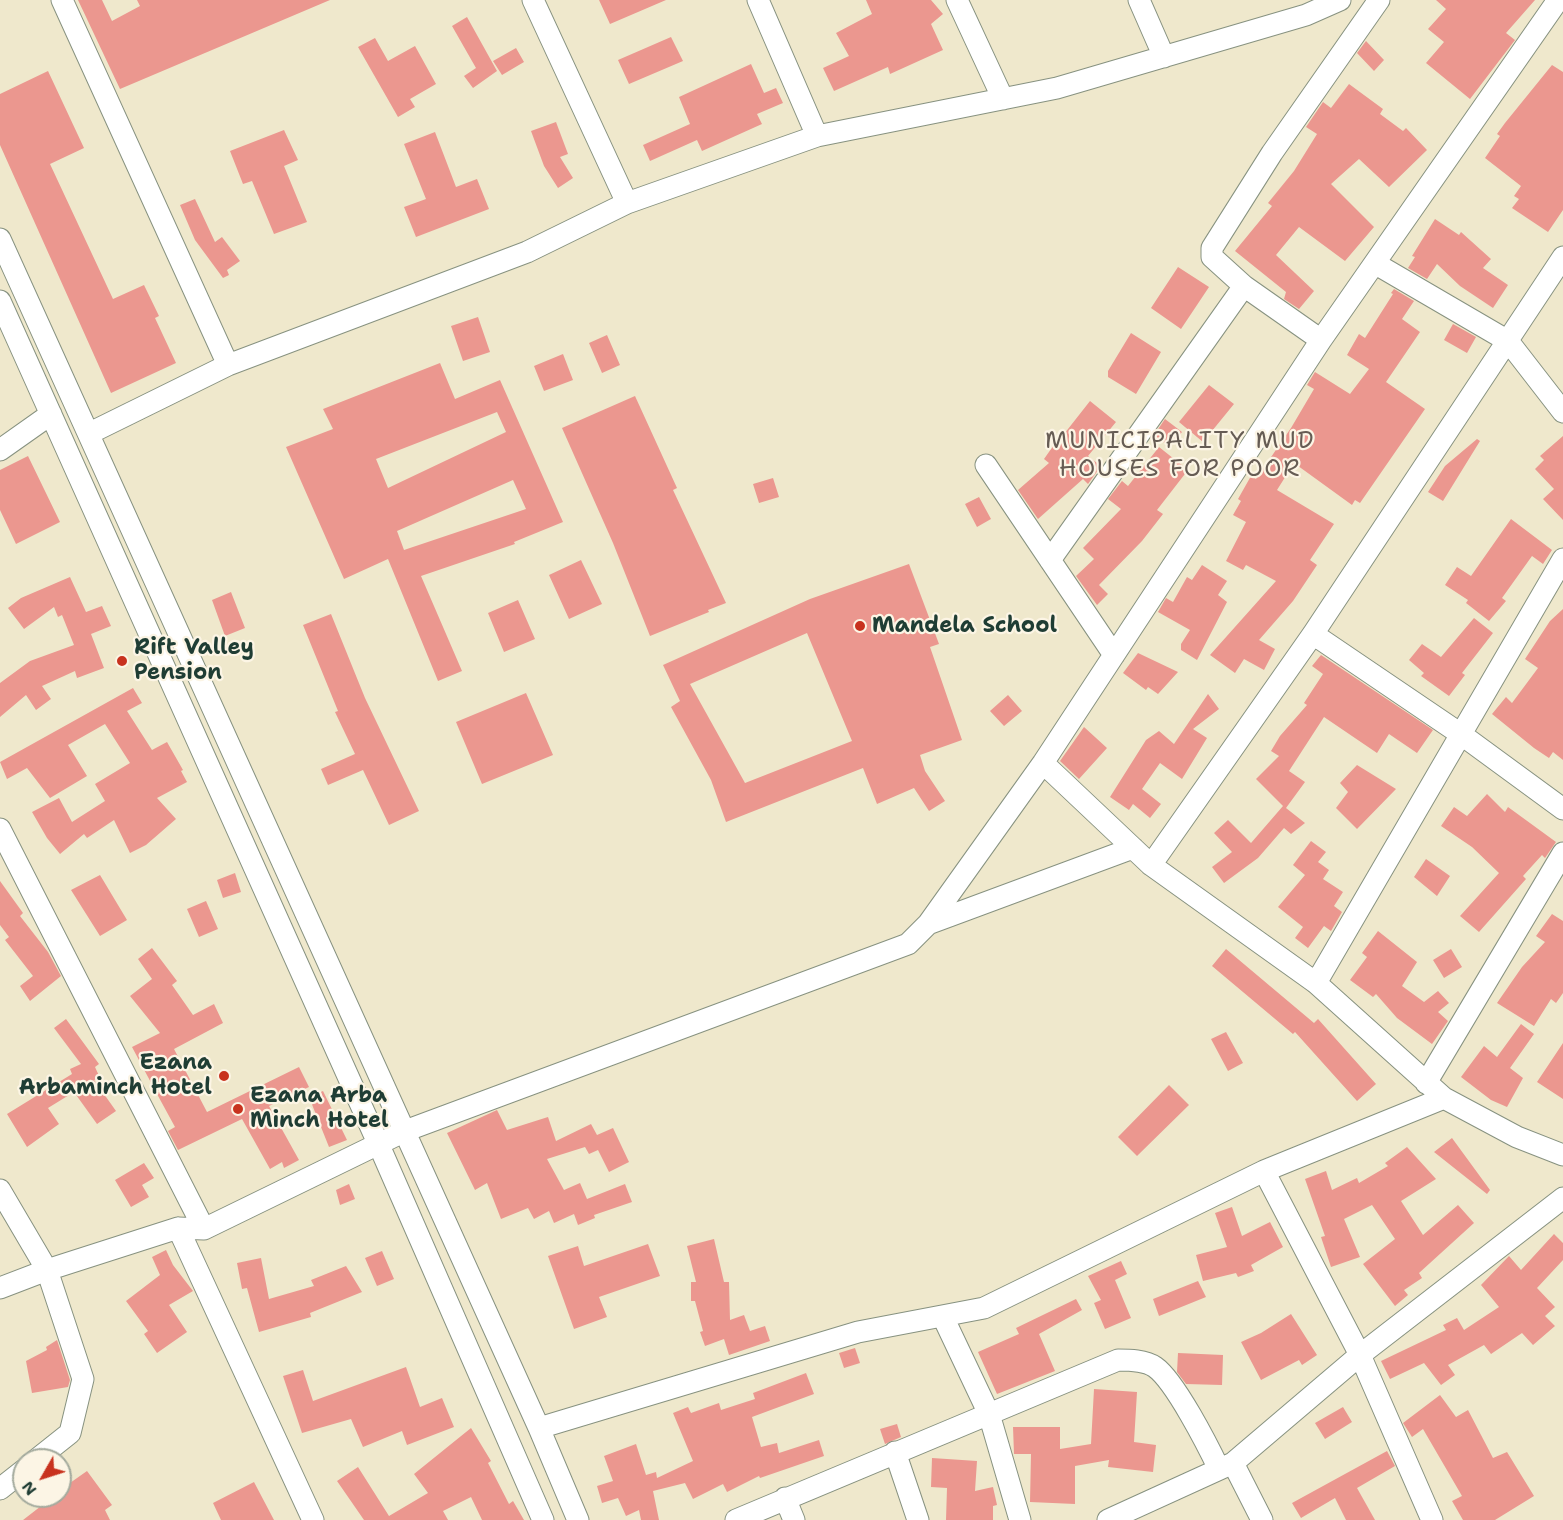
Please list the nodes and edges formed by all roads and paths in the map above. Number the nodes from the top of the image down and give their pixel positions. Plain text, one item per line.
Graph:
1 (62, 0) edge
2 (533, 0) edge
3 (758, 0) edge
4 (957, 0) edge
5 (1139, 0) edge
6 (1340, 0) edge
7 (1379, 0) edge
8 (1558, 0) edge
9 (1303, 7) edge
10 (1164, 57) junction
11 (1003, 99) junction
12 (817, 135) junction
13 (627, 203) junction
14 (0, 239) edge
15 (1563, 257) edge
16 (1376, 264) junction
17 (1244, 286) junction
18 (0, 301) edge
19 (1321, 340) junction
20 (1508, 341) junction
21 (228, 365) junction
22 (1563, 412) edge
23 (51, 414) junction
24 (90, 433) junction
25 (0, 450) edge
26 (986, 465) dead end
27 (1563, 559) edge
28 (1050, 560) junction
29 (1313, 634) junction
30 (1114, 655) junction
31 (1461, 735) junction
32 (1043, 763) junction
33 (1563, 809) edge
34 (0, 829) edge
35 (1133, 848) junction
36 (1563, 853) edge
37 (1151, 865) junction
38 (928, 924) junction
39 (1316, 983) junction
40 (1426, 1083) junction
41 (1444, 1098) junction
42 (405, 1131) junction
43 (378, 1143) junction
44 (1563, 1155) edge
45 (1264, 1172) junction
46 (0, 1190) edge
47 (1563, 1198) edge
48 (178, 1228) junction
49 (204, 1228) junction
50 (47, 1270) junction
51 (0, 1288) edge
52 (943, 1317) junction
53 (1360, 1355) junction
54 (990, 1414) junction
55 (539, 1428) junction
56 (51, 1448) edge
57 (895, 1452) junction
58 (1226, 1466) junction
59 (12, 1480) edge
60 (0, 1489) edge
61 (785, 1498) junction
62 (313, 1520) edge
63 (543, 1520) edge
64 (578, 1520) edge
65 (736, 1520) edge
66 (794, 1520) edge
67 (918, 1520) edge
68 (1020, 1520) edge
69 (1108, 1520) edge
70 (1262, 1520) edge
71 (1432, 1520) edge

1 - 21 street
2 - 13 street
3 - 12 street
4 - 11 street
5 - 10 street
6 - 9 street
7 - 17 street
8 - 16 street
9 - 10 street
10 - 11 street
11 - 12 street
12 - 13 street
13 - 21 street
14 - 24 street
15 - 20 street
16 - 19 street
16 - 20 street
17 - 19 street
17 - 28 street
18 - 23 street
19 - 30 street
20 - 22 street
20 - 29 street
21 - 24 street
23 - 25 street
23 - 43 street
24 - 42 street
26 - 28 street
27 - 31 street
28 - 30 street
29 - 31 street
29 - 37 street
30 - 32 street
31 - 33 street
31 - 39 street
32 - 35 street
32 - 38 street
34 - 49 street
35 - 37 street
35 - 38 street
36 - 40 street
37 - 39 street
38 - 42 street
39 - 40 street
40 - 41 street
41 - 44 street
41 - 45 street
42 - 43 street
42 - 55 street
43 - 49 street
43 - 63 street
45 - 52 street
45 - 53 street
46 - 50 street
47 - 53 street
48 - 49 street
48 - 50 street
48 - 62 street
50 - 51 street
50 - 56 street
52 - 54 street
52 - 55 street
53 - 58 street
53 - 71 street
54 - 57 street
54 - 58 street
54 - 68 street
55 - 64 street
57 - 61 street
57 - 67 street
58 - 69 street
58 - 70 street
59 - 60 street
61 - 65 street
61 - 66 street

